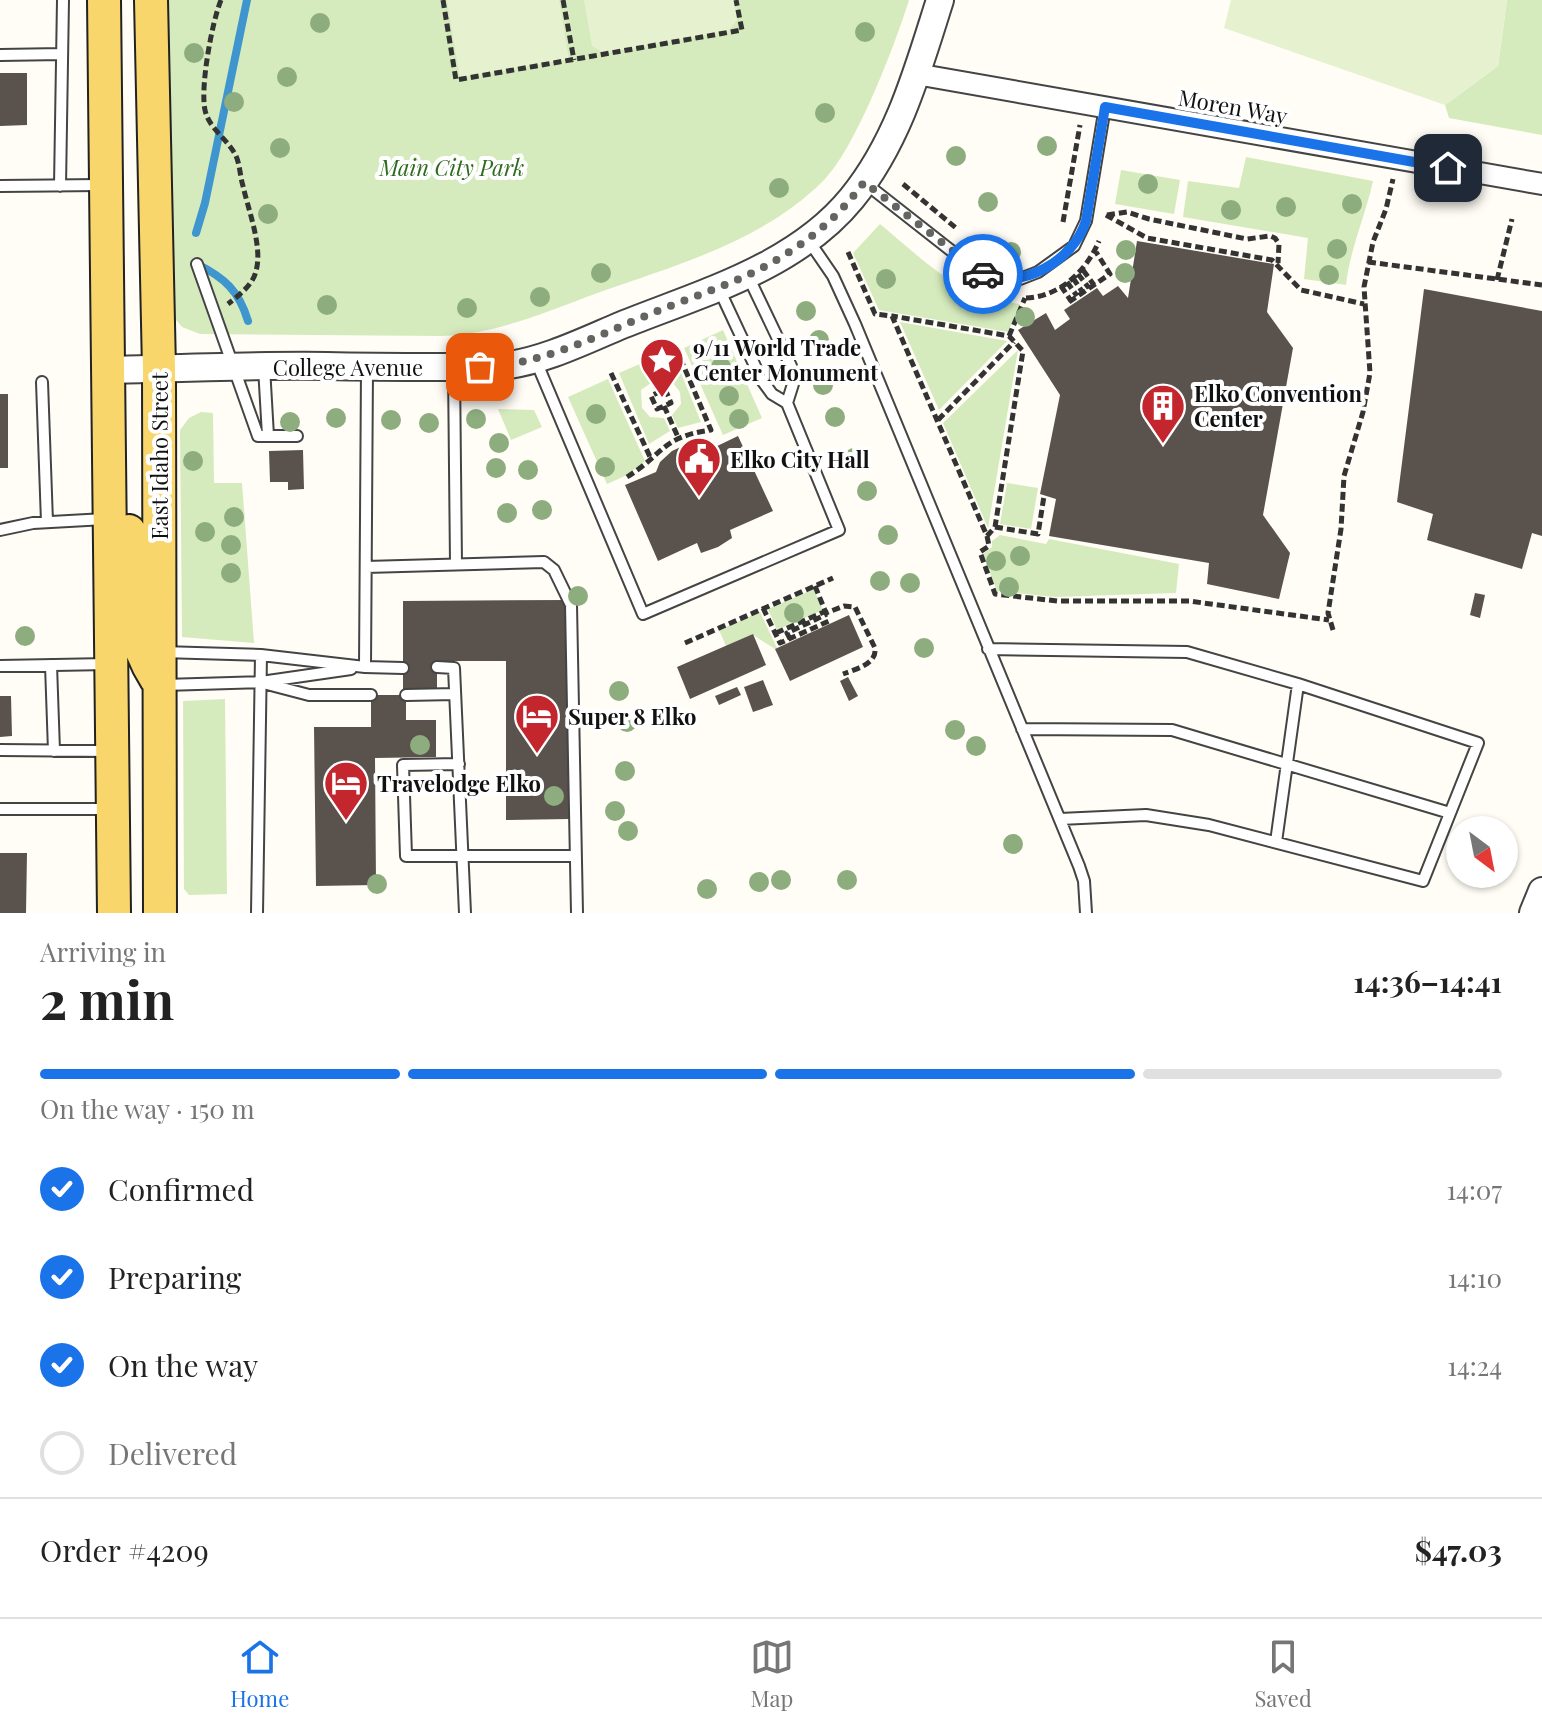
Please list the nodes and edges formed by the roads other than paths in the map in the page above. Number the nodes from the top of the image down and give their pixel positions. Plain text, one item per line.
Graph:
1 (63, 0) edge
2 (104, 0) edge
3 (151, 0) edge
4 (940, 0) edge
5 (62, 54) junction
6 (0, 55) edge
7 (916, 74) junction
8 (1105, 107) junction
9 (864, 182) junction
10 (1542, 184) edge
11 (107, 185) junction
12 (0, 186) edge
13 (60, 186) junction
14 (808, 239) junction
15 (197, 264) dead end
16 (747, 274) junction
17 (718, 287) junction
18 (536, 359) junction
19 (264, 367) junction
20 (367, 367) junction
21 (454, 367) junction
22 (234, 368) junction
23 (159, 369) junction
24 (110, 370) junction
25 (42, 382) dead end
26 (787, 403) junction
27 (268, 436) junction
28 (297, 436) dead end
29 (110, 519) junction
30 (47, 522) junction
31 (0, 530) edge
32 (456, 564) junction
33 (366, 567) junction
34 (988, 649) junction
35 (159, 652) junction
36 (261, 655) junction
37 (110, 664) junction
38 (51, 665) junction
39 (0, 666) edge
40 (365, 667) junction
41 (437, 667) dead end
42 (403, 668) dead end
43 (261, 682) junction
44 (1298, 684) junction
45 (160, 685) junction
46 (455, 694) junction
47 (371, 695) dead end
48 (406, 695) dead end
49 (1022, 729) junction
50 (0, 750) edge
51 (54, 751) junction
52 (110, 751) junction
53 (459, 764) junction
54 (1287, 764) junction
55 (0, 809) edge
56 (111, 809) junction
57 (1450, 813) junction
58 (1060, 819) junction
59 (1276, 842) junction
60 (575, 856) junction
61 (463, 857) junction
62 (1542, 891) edge
63 (114, 913) edge
64 (160, 913) edge
65 (257, 913) edge
66 (465, 913) edge
67 (577, 913) edge
68 (1086, 913) edge
69 (1533, 913) edge

1 - 5 lane
2 - 11 main road
3 - 23 main road, East Idaho Street
4 - 7 street, College Avenue
5 - 6 lane
5 - 13 lane
7 - 8 street, Moren Way
7 - 9 street, College Avenue
8 - 9 lane
8 - 10 street, Moren Way
9 - 14 street, College Avenue
11 - 13 lane
11 - 24 main road
12 - 13 lane
14 - 16 street, College Avenue
14 - 34 lane
15 - 22 lane
16 - 17 street, College Avenue
16 - 26 lane
17 - 18 street, College Avenue
17 - 26 lane
18 - 21 street, College Avenue
18 - 26 lane
19 - 20 street, College Avenue
19 - 22 street, College Avenue
19 - 27 lane
20 - 21 street, College Avenue
20 - 33 lane
21 - 32 lane
22 - 23 street, College Avenue
22 - 27 lane
23 - 24 street, College Avenue
23 - 35 main road, East Idaho Street
24 - 29 main road
25 - 30 lane
27 - 28 lane
29 - 30 lane
29 - 37 main road
29 - 45 main road
30 - 31 lane
32 - 33 lane
32 - 60 lane
33 - 40 lane
34 - 44 lane
34 - 49 lane
35 - 36 lane
35 - 45 main road, East Idaho Street
36 - 40 lane
36 - 43 lane
37 - 38 lane
37 - 52 main road
38 - 39 lane
38 - 51 lane
40 - 42 lane
40 - 43 lane
41 - 46 lane
43 - 45 lane
43 - 47 lane
43 - 65 lane
44 - 54 lane
44 - 57 lane
45 - 64 main road, East Idaho Street
46 - 48 lane
46 - 53 lane
49 - 54 lane
49 - 58 lane
50 - 51 lane
51 - 52 lane
52 - 56 main road
53 - 61 lane
53 - 61 lane
54 - 57 lane
54 - 59 lane
55 - 56 lane
56 - 63 main road
57 - 59 lane
58 - 59 lane
58 - 68 lane
60 - 61 lane
60 - 67 lane
61 - 66 lane
62 - 69 street

